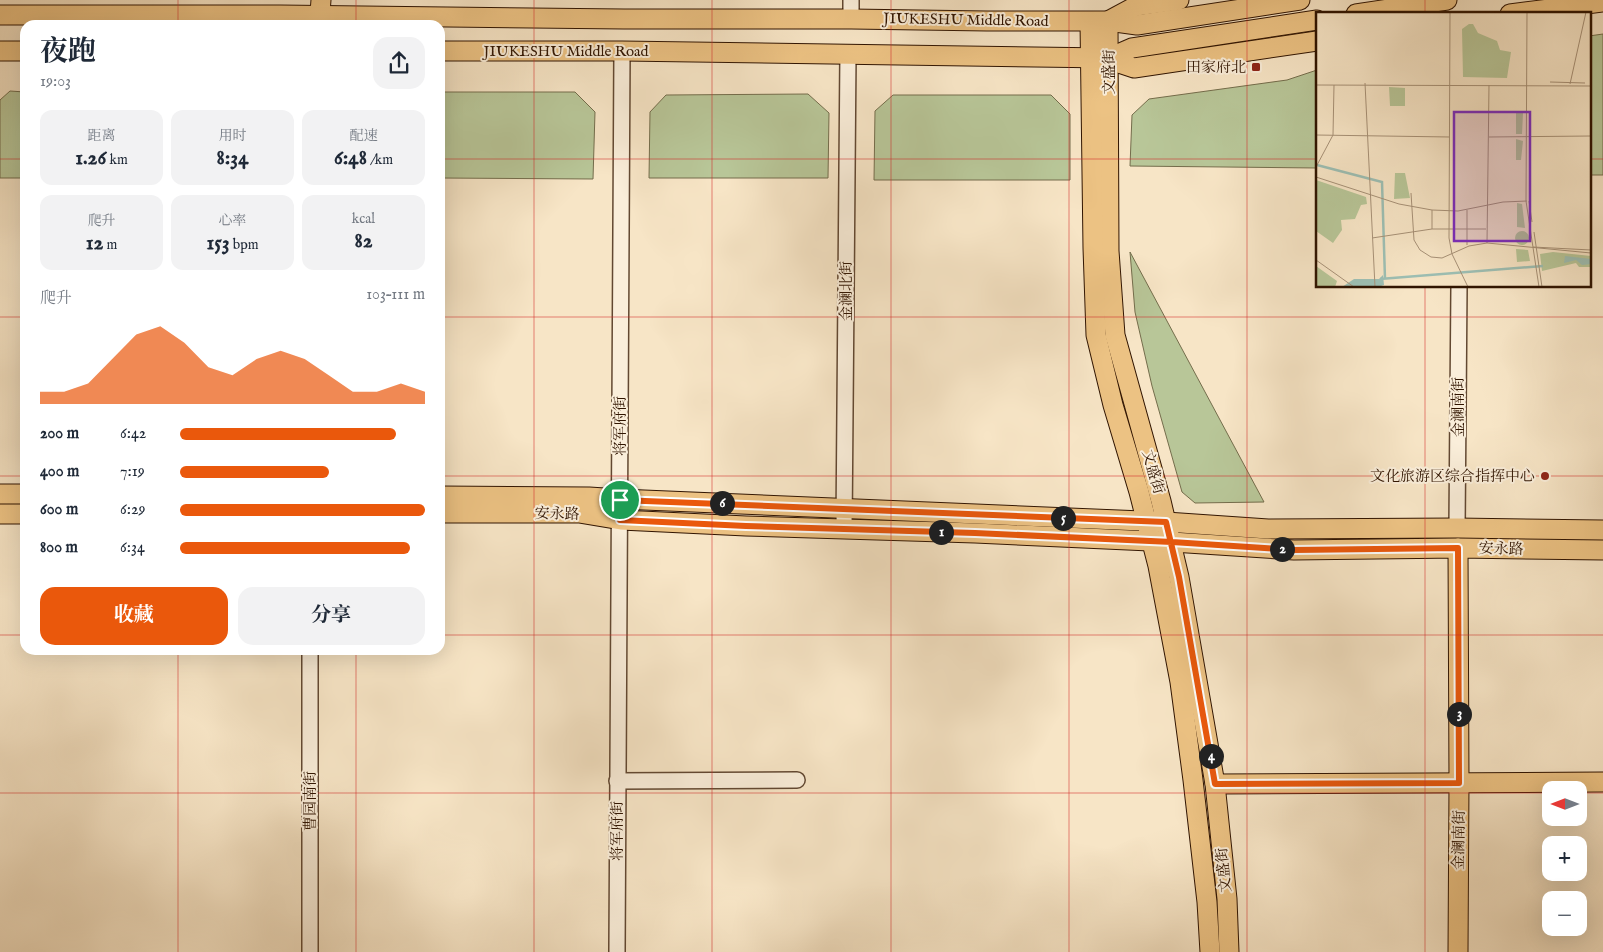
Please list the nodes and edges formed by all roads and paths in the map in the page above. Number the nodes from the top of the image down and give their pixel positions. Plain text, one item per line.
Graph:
1 (851, 0) edge
2 (1179, 0) edge
3 (1300, 0) edge
4 (1446, 0) edge
5 (1603, 2) edge
6 (1369, 12) edge
7 (1526, 12) edge
8 (294, 13) edge
9 (320, 14) edge
10 (0, 15) edge
11 (851, 19) junction
12 (1316, 20) edge
13 (1099, 21) junction
14 (1316, 41) edge
15 (0, 51) edge
16 (20, 51) edge
17 (445, 51) edge
18 (622, 51) junction
19 (848, 53) junction
20 (1100, 57) junction
21 (1459, 288) edge
22 (0, 494) edge
23 (20, 494) edge
24 (445, 496) edge
25 (620, 500) junction
26 (845, 508) junction
27 (445, 513) edge
28 (0, 514) edge
29 (20, 514) edge
30 (620, 520) junction
31 (1146, 522) junction
32 (1166, 522) junction
33 (1457, 528) junction
34 (844, 529) junction
35 (1603, 530) edge
36 (1152, 541) junction
37 (1172, 542) junction
38 (1458, 548) junction
39 (1603, 550) edge
40 (310, 655) edge
41 (796, 780) dead end
42 (617, 781) junction
43 (1603, 782) edge
44 (1459, 783) junction
45 (1215, 784) junction
46 (310, 952) edge
47 (617, 952) edge
48 (1210, 952) edge
49 (1229, 952) edge
50 (1458, 952) edge

1 - 11 street
2 - 13 main road
3 - 13 main road, JIUKESHU Middle Road
4 - 6 main road
5 - 7 main road
8 - 9 main road, JIUKESHU Middle Road
8 - 10 main road, JIUKESHU Middle Road
9 - 11 main road, JIUKESHU Middle Road
11 - 13 main road, JIUKESHU Middle Road
12 - 20 main road, JIUKESHU Middle Road
13 - 20 main road, 文盛街
14 - 20 main road
15 - 16 main road
17 - 18 main road, JIUKESHU Middle Road
18 - 19 main road, JIUKESHU Middle Road
18 - 25 street, 将军府街
19 - 20 main road, JIUKESHU Middle Road
19 - 26 street, 金澜北街
20 - 31 main road, 文盛街
20 - 32 main road, 文盛街
21 - 33 street, 金澜南街
22 - 23 main road
24 - 25 main road, 安永路
25 - 26 main road, 安永路
25 - 30 street, 将军府街
26 - 31 main road, 安永路
26 - 34 street, 金澜北街
27 - 30 main road, 安永路
28 - 29 main road
30 - 34 main road, 安永路
30 - 42 street, 将军府街
31 - 32 main road, 安永路
31 - 36 main road, 文盛街
32 - 33 main road, 安永路
32 - 37 main road, 文盛街
33 - 35 main road, 安永路
34 - 36 main road, 安永路
36 - 37 main road, 安永路
36 - 48 main road, 文盛街
37 - 38 main road, 安永路
37 - 45 main road, 文盛街
38 - 39 main road, 安永路
38 - 44 main road, 金澜南街
40 - 46 street, 曹园南街
41 - 42 street
42 - 47 street, 将军府街
43 - 44 main road
44 - 45 main road
44 - 50 main road, 金澜南街
45 - 49 main road, 文盛街

